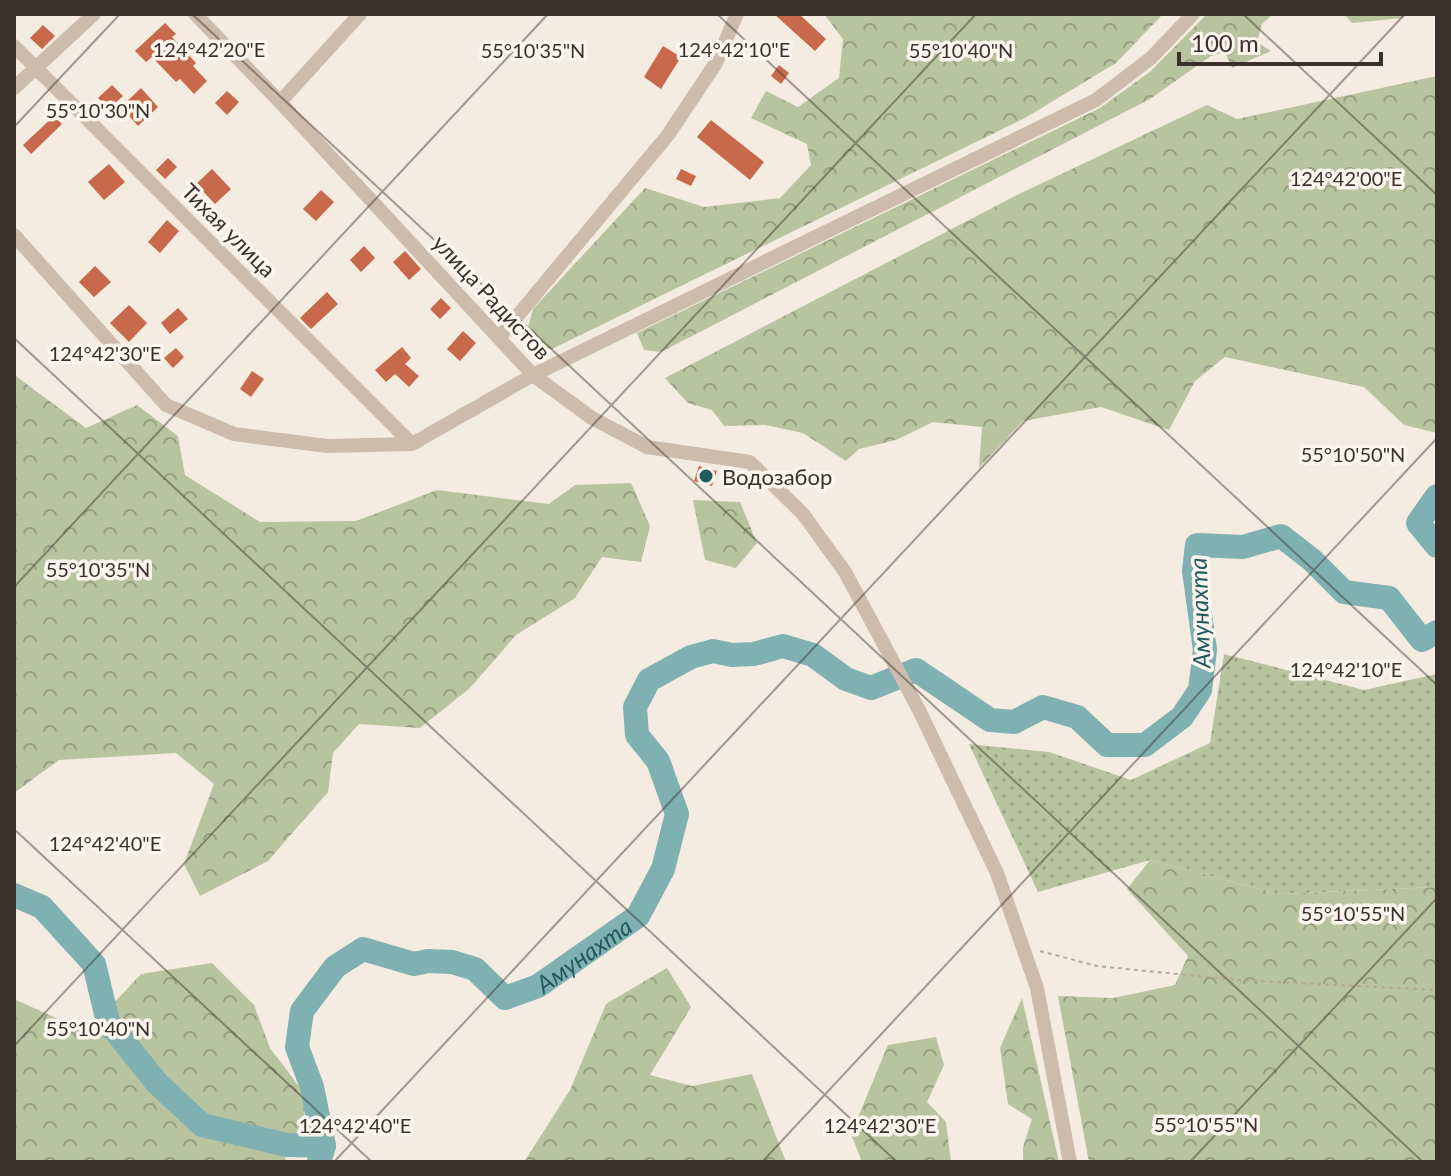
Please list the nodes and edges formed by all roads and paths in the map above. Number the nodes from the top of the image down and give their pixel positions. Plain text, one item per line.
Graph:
1 (94, 14) edge
2 (195, 14) edge
3 (360, 14) edge
4 (737, 14) edge
5 (1193, 14) edge
6 (14, 46) edge
7 (36, 68) junction
8 (14, 88) edge
9 (280, 102) junction
10 (14, 235) edge
11 (499, 338) junction
12 (533, 375) junction
13 (412, 444) junction
14 (1023, 947) junction
15 (1437, 990) edge
16 (1070, 1162) edge

1 - 7 street
2 - 9 street, улица Радистов
3 - 9 street
4 - 11 street
5 - 12 street
6 - 7 street, Тихая улица
7 - 8 street
7 - 13 street, Тихая улица
9 - 11 street, улица Радистов
10 - 13 street
11 - 12 street, улица Радистов
12 - 13 street
12 - 14 street, улица Радистов
14 - 15 path
14 - 16 street, улица Радистов

